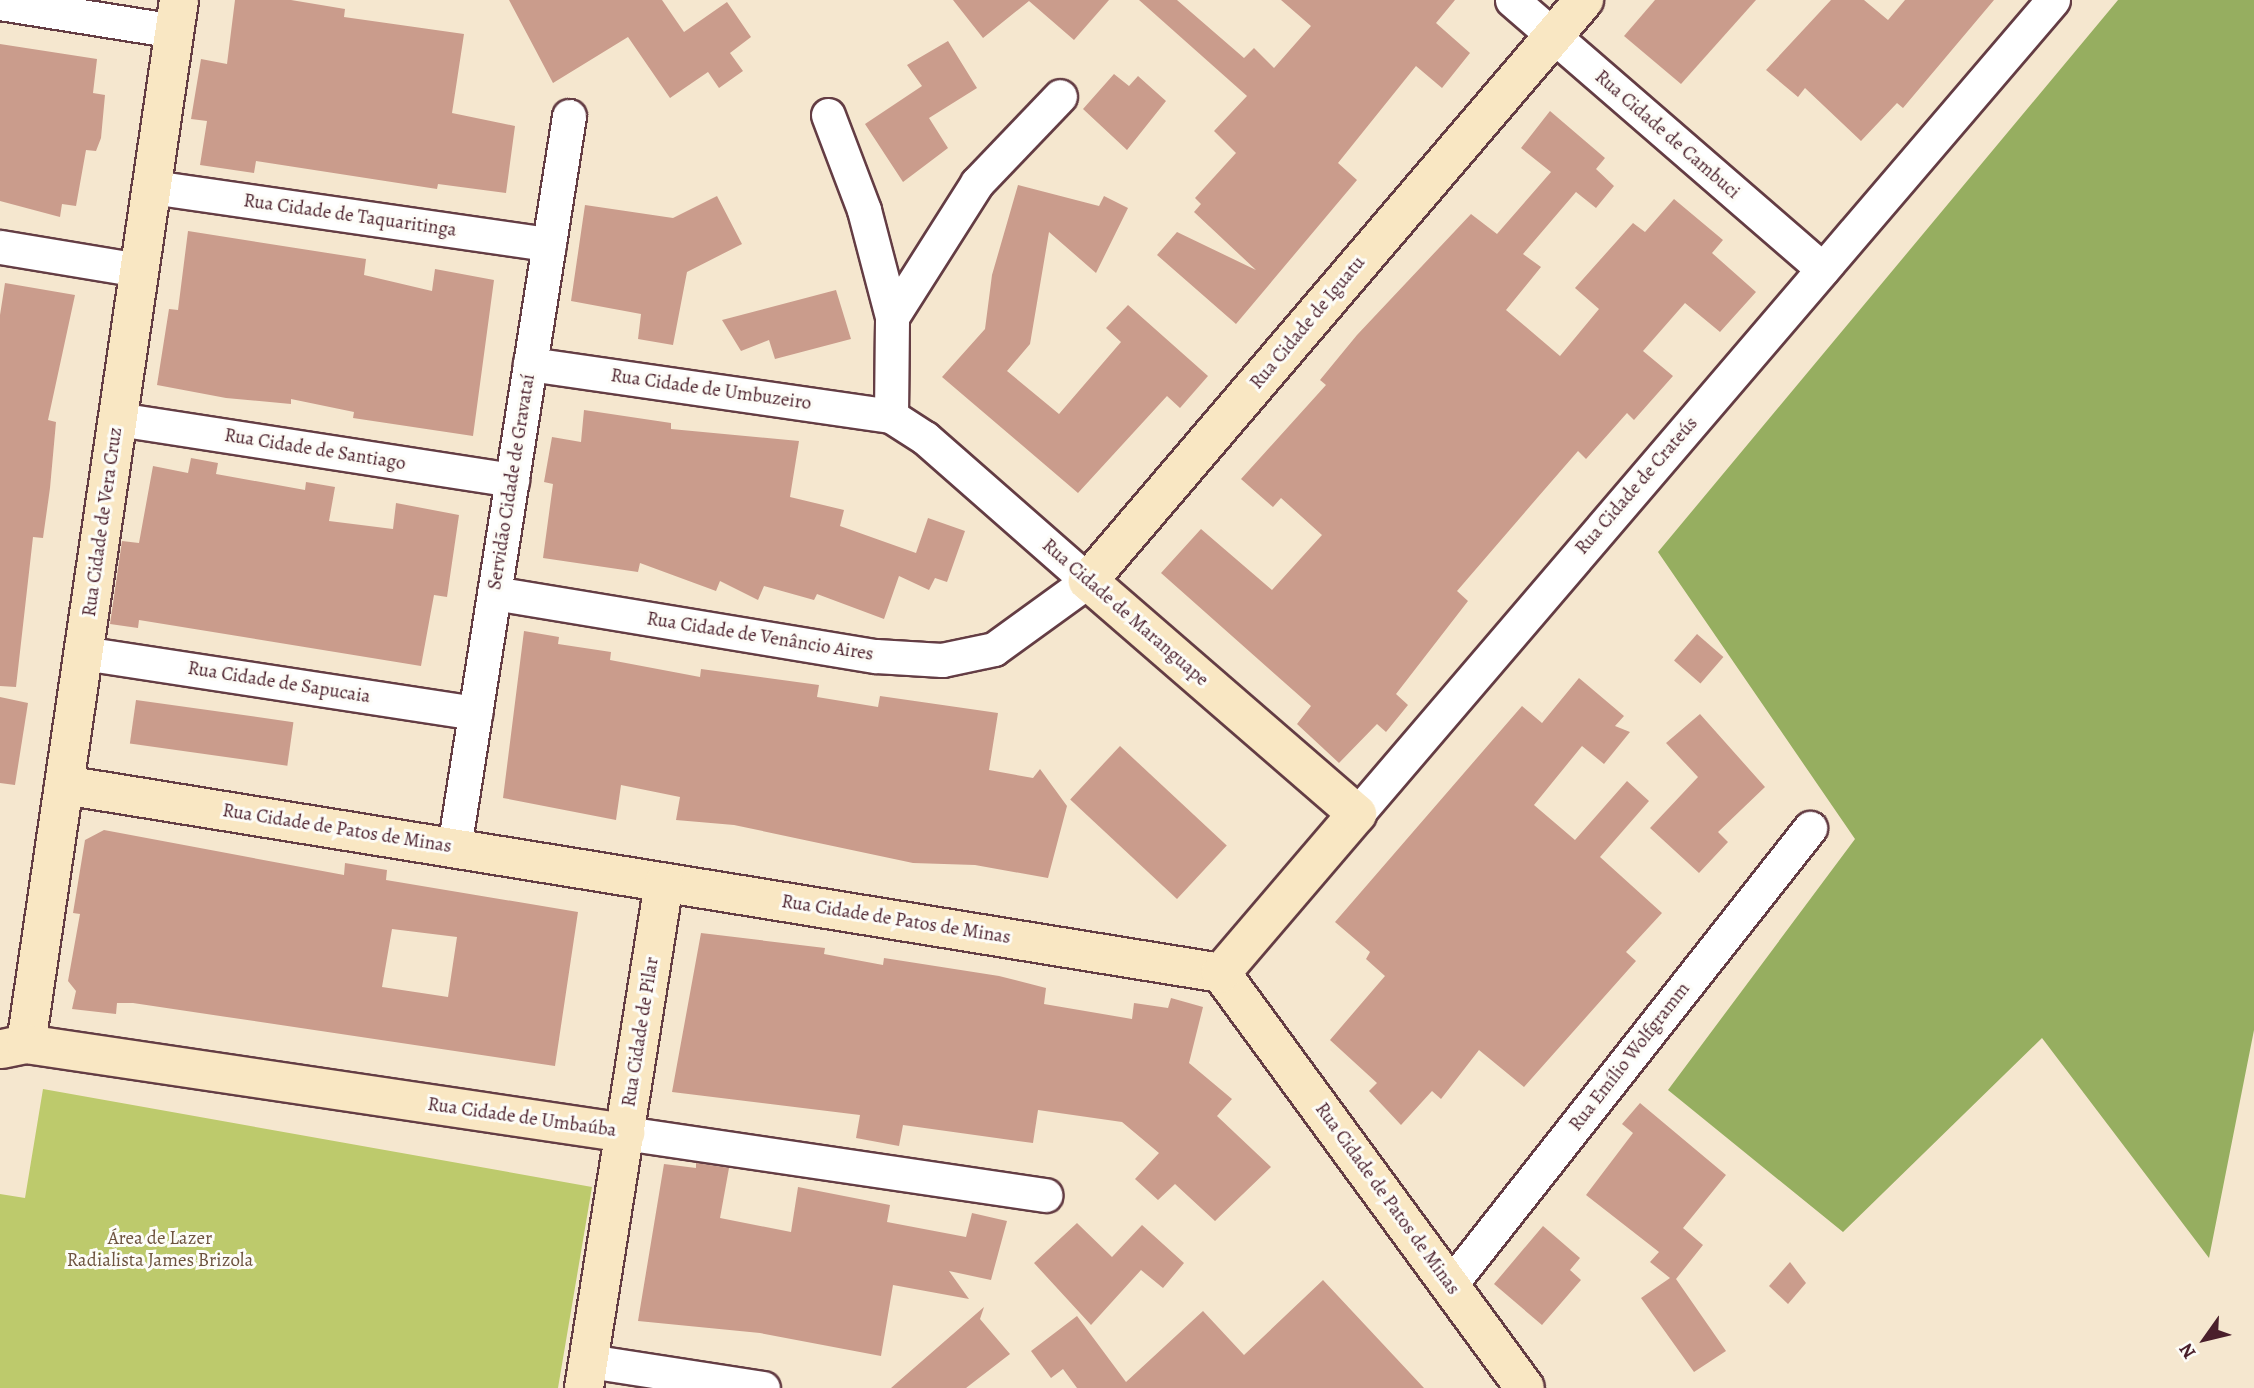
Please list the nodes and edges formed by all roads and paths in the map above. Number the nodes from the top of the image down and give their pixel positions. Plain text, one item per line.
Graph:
1 (1512, 0) edge
2 (1584, 0) edge
3 (2053, 0) edge
4 (0, 3) edge
5 (177, 15) edge
6 (1553, 36) junction
7 (1060, 96) dead end
8 (828, 114) dead end
9 (569, 116) dead end
10 (152, 187) junction
11 (549, 244) junction
12 (0, 247) edge
13 (1823, 269) junction
14 (139, 270) junction
15 (892, 317) junction
16 (530, 364) junction
17 (891, 416) junction
18 (118, 419) junction
19 (512, 480) junction
20 (1088, 581) junction
21 (494, 593) junction
22 (1021, 633) joint
23 (83, 653) junction
24 (475, 713) junction
25 (64, 785) junction
26 (1357, 814) junction
27 (1810, 828) dead end
28 (454, 848) junction
29 (664, 883) junction
30 (1221, 973) junction
31 (13, 1047) edge
32 (625, 1133) junction
33 (1045, 1195) dead end
34 (1450, 1285) junction
35 (587, 1374) edge
36 (763, 1388) edge
37 (1525, 1388) edge

1 - 6 street, Rua Cidade de Cambuci
2 - 6 street, Rua Cidade de Iguatu
3 - 13 street, Rua Cidade de Crateús
4 - 5 street
5 - 10 street, Rua Cidade de Vera Cruz
6 - 13 street, Rua Cidade de Cambuci
6 - 20 street, Rua Cidade de Iguatu
7 - 15 street
8 - 15 street
9 - 11 street, Servidão Cidade de Gravataí
10 - 11 street, Rua Cidade de Taquaritinga
10 - 14 street, Rua Cidade de Vera Cruz
11 - 16 street, Servidão Cidade de Gravataí
12 - 14 street
13 - 26 street, Rua Cidade de Crateús
14 - 18 street, Rua Cidade de Vera Cruz
15 - 17 street
16 - 17 street, Rua Cidade de Umbuzeiro
16 - 19 street, Servidão Cidade de Gravataí
17 - 20 street, Rua Cidade de Maranguape
18 - 19 street, Rua Cidade de Santiago
18 - 23 street, Rua Cidade de Vera Cruz
19 - 21 street, Servidão Cidade de Gravataí
20 - 22 street, Rua Cidade de Iguatu
20 - 26 street, Rua Cidade de Maranguape
21 - 22 street, Rua Cidade de Venâncio Aires
21 - 24 street, Servidão Cidade de Gravataí
23 - 24 street, Rua Cidade de Sapucaia
23 - 25 street, Rua Cidade de Vera Cruz
24 - 28 street, Servidão Cidade de Gravataí
25 - 28 street, Rua Cidade de Patos de Minas
25 - 31 street, Rua Cidade de Vera Cruz
26 - 30 street, Rua Cidade de Crateús
27 - 34 street, Rua Emílio Wolfgramm
28 - 29 street, Rua Cidade de Patos de Minas
29 - 30 street, Rua Cidade de Patos de Minas
29 - 32 street, Rua Cidade de Pilar
30 - 34 street, Rua Cidade de Patos de Minas
31 - 32 street, Rua Cidade de Umbaúba
32 - 33 street, Rua Cidade de Umbaúba
32 - 35 street, Rua Cidade de Pilar
34 - 37 street, Rua Cidade de Patos de Minas
35 - 36 street

